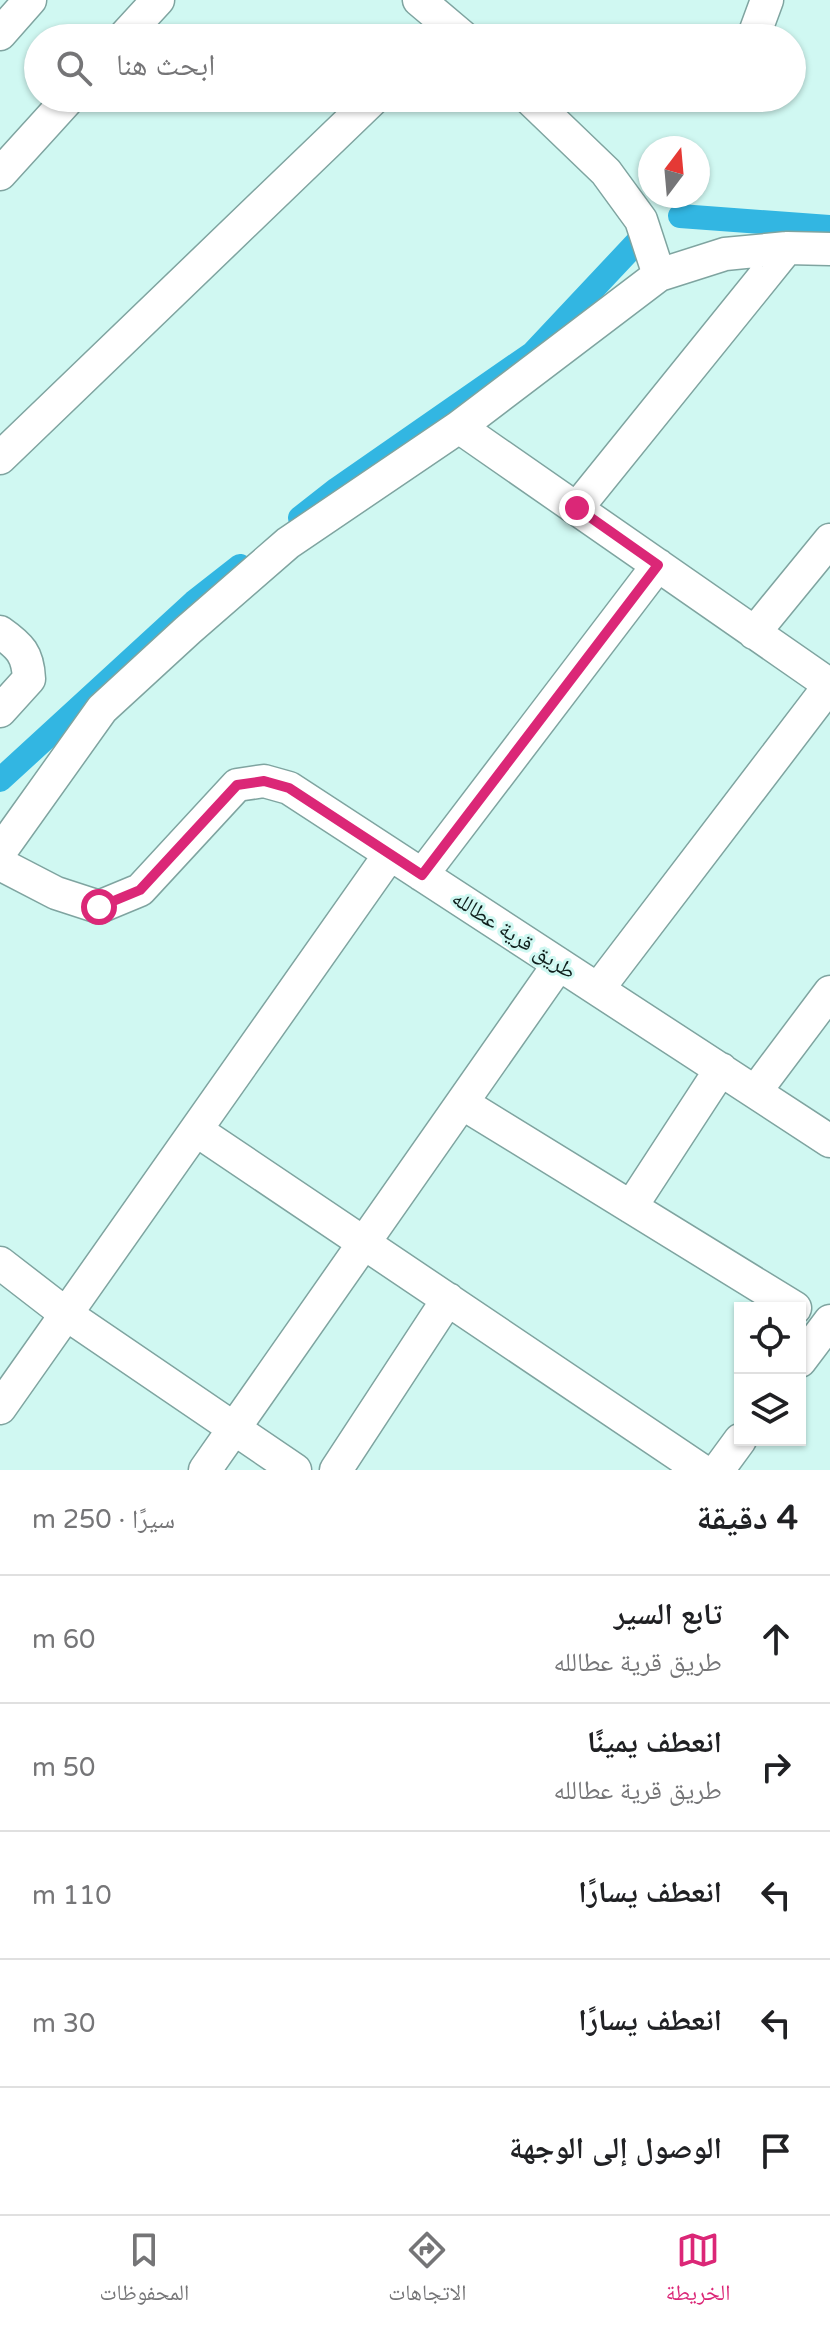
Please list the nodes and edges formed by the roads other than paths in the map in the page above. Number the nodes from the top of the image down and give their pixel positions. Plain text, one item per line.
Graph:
1 (30, 0) edge
2 (158, 0) edge
3 (419, 0) edge
4 (767, 0) edge
5 (136, 24) edge
6 (441, 24) edge
7 (758, 24) edge
8 (0, 34) edge
9 (56, 112) edge
10 (359, 112) edge
11 (544, 112) edge
12 (0, 174) edge
13 (787, 248) junction
14 (830, 249) edge
15 (659, 275) junction
16 (459, 427) junction
17 (0, 458) edge
18 (577, 508) junction
19 (830, 540) edge
20 (658, 565) junction
21 (0, 632) edge
22 (754, 633) junction
23 (830, 685) edge
24 (0, 711) edge
25 (0, 852) edge
26 (390, 854) junction
27 (0, 864) edge
28 (422, 875) junction
29 (559, 964) junction
30 (598, 989) junction
31 (830, 992) edge
32 (721, 1069) junction
33 (755, 1092) junction
34 (462, 1103) junction
35 (196, 1130) junction
36 (830, 1141) edge
37 (631, 1207) junction
38 (364, 1243) junction
39 (0, 1263) edge
40 (448, 1299) junction
41 (66, 1314) junction
42 (813, 1317) edge
43 (806, 1341) edge
44 (0, 1408) edge
45 (233, 1430) junction
46 (736, 1446) edge
47 (205, 1470) edge
48 (295, 1470) edge
49 (336, 1470) edge
50 (701, 1470) edge
51 (718, 1470) edge

1 - 8 street
2 - 5 street
3 - 6 street
4 - 7 street
9 - 12 street
10 - 17 street
11 - 15 street
13 - 14 street
13 - 15 street
13 - 18 street
15 - 16 street
16 - 18 street
16 - 25 street
18 - 20 street
19 - 22 street
20 - 22 street
20 - 28 street
21 - 24 street
22 - 23 street
23 - 30 street
26 - 27 street, طريق قرية عطالله
26 - 28 street, طريق قرية عطالله
26 - 35 street
28 - 29 street, طريق قرية عطالله
29 - 30 street, طريق قرية عطالله
29 - 34 street
30 - 32 street, طريق قرية عطالله
31 - 33 street
32 - 33 street, طريق قرية عطالله
32 - 37 street
33 - 36 street, طريق قرية عطالله
34 - 37 street
34 - 38 street
35 - 38 street
35 - 41 street
37 - 42 street
38 - 40 street
38 - 45 street
39 - 41 street
40 - 49 street
40 - 50 street
41 - 44 street
41 - 45 street
42 - 43 street
45 - 47 street
45 - 48 street
46 - 51 street

